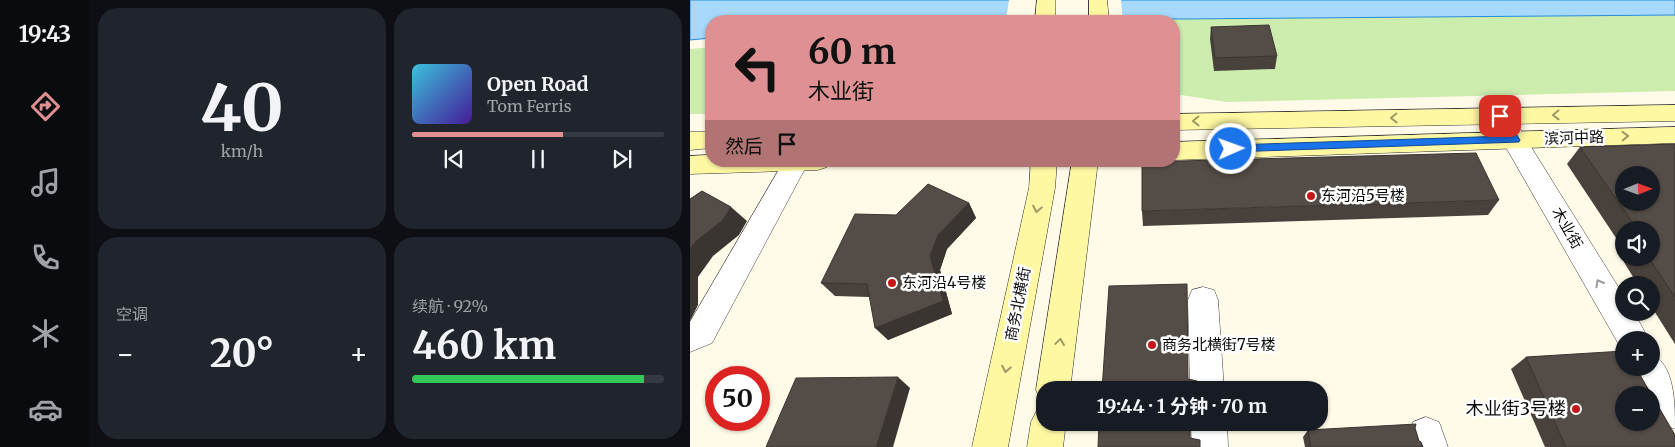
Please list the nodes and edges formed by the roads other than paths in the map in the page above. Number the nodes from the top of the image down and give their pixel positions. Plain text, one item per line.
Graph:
1 (1046, 0) edge
2 (1098, 0) edge
3 (1045, 15) edge
4 (1099, 15) edge
5 (1675, 113) edge
6 (1500, 116) junction
7 (1180, 122) edge
8 (1675, 135) edge
9 (705, 140) edge
10 (1515, 140) junction
11 (690, 141) edge
12 (1180, 150) edge
13 (705, 164) edge
14 (690, 165) edge
15 (794, 167) edge
16 (1044, 167) edge
17 (1084, 167) edge
18 (1203, 300) dead end
19 (1628, 331) edge
20 (690, 337) edge
21 (1654, 376) edge
22 (1054, 381) edge
23 (1207, 381) edge
24 (1675, 412) edge
25 (1048, 431) edge
26 (1209, 431) edge
27 (990, 447) edge
28 (1045, 447) edge
29 (1210, 447) edge

1 - 3 main road
2 - 4 main road
5 -> 6 main road, 滨河中路
6 -> 7 main road, 滨河中路
6 - 10 street, 木业街
10 -> 8 main road, 滨河中路
9 - 11 main road
10 - 12 main road, 滨河中路
19 -> 10 street, 木业街
13 - 14 main road
15 - 20 street
16 -> 27 main road, 商务北横街
22 -> 17 main road
18 - 23 street
21 - 24 street
25 - 28 main road
26 - 29 street

